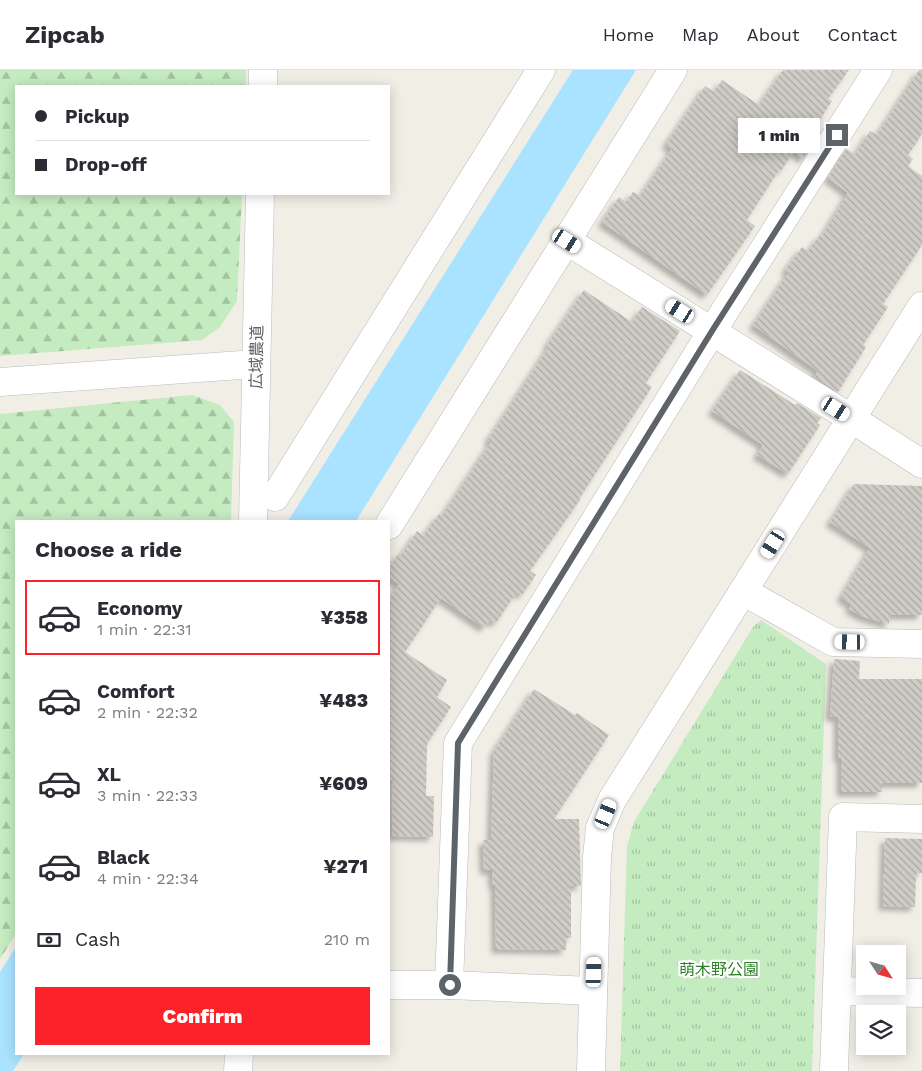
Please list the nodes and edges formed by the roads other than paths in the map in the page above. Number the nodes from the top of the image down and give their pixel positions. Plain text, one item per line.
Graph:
1 (263, 70) edge
2 (541, 70) edge
3 (673, 70) edge
4 (878, 70) edge
5 (263, 85) edge
6 (260, 195) edge
7 (567, 241) junction
8 (922, 306) edge
9 (712, 331) junction
10 (256, 364) junction
11 (0, 382) edge
12 (852, 418) junction
13 (922, 464) edge
14 (275, 496) dead end
15 (253, 520) edge
16 (390, 523) edge
17 (743, 591) junction
18 (922, 644) edge
19 (922, 819) edge
20 (390, 985) edge
21 (450, 985) junction
22 (593, 991) junction
23 (837, 991) junction
24 (922, 993) edge
25 (239, 1055) edge
26 (238, 1071) edge
27 (591, 1071) edge
28 (834, 1071) edge

1 - 5 street
2 - 14 street
3 - 7 street
4 - 9 street
6 - 10 street, 広域農道
7 - 9 street
7 - 16 street
8 - 12 street
9 - 12 street
9 - 21 street
10 - 11 street
10 - 15 street, 広域農道
12 - 13 street
12 - 17 street
17 - 18 street
17 - 22 street
19 - 23 street
20 - 21 street
21 - 22 street
22 - 27 street
23 - 24 street
23 - 28 street
25 - 26 street

